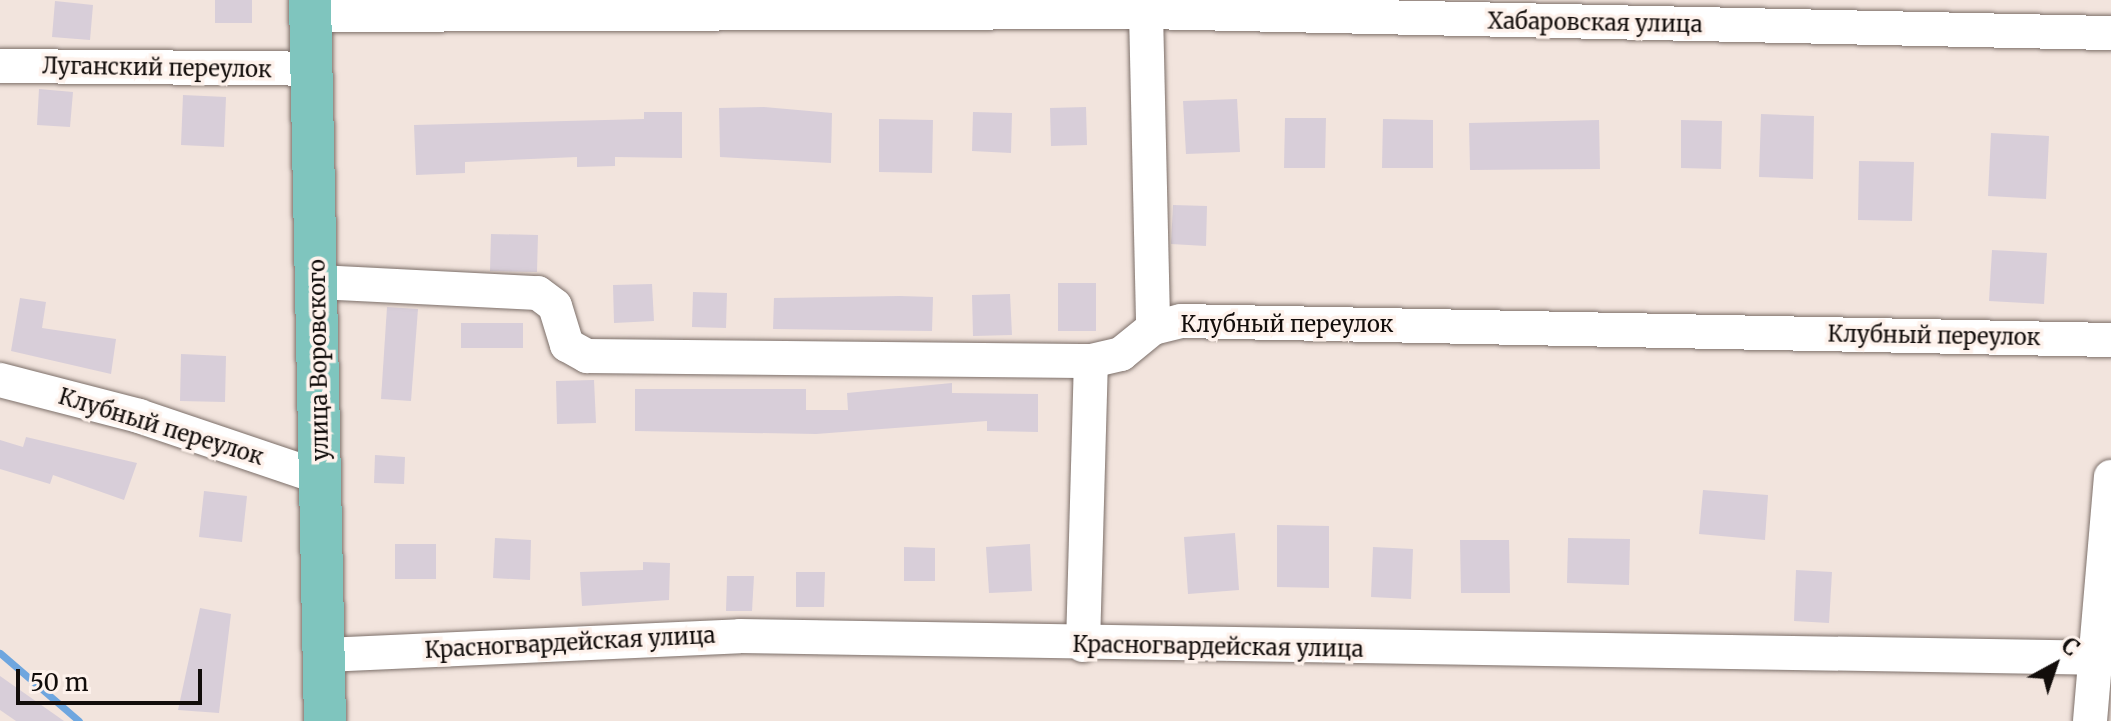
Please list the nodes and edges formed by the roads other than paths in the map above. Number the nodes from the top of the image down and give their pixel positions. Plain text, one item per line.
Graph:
1 (643, 4) edge
2 (310, 7) edge
3 (1146, 12) junction
4 (1666, 12) edge
5 (2111, 33) edge
6 (0, 66) edge
7 (314, 69) junction
8 (318, 282) junction
9 (1153, 328) junction
10 (2111, 340) edge
11 (1091, 361) junction
12 (0, 380) edge
13 (2111, 477) edge
14 (322, 478) junction
15 (1083, 645) junction
16 (325, 655) junction
17 (2102, 658) edge
18 (325, 721) edge
19 (2090, 721) edge

1 - 2 street, Хабаровская улица
1 - 3 street, Хабаровская улица
2 - 7 main road, улица Воровского
3 - 4 street, Хабаровская улица
3 - 9 street
4 - 5 street, Хабаровская улица
6 - 7 street, Луганский переулок
7 - 8 main road, улица Воровского
8 - 11 street, Клубный переулок
8 - 14 main road, улица Воровского
9 - 10 street, Клубный переулок
9 - 11 street, Клубный переулок
11 - 15 street
12 - 14 street, Клубный переулок
13 - 17 street
14 - 16 main road, улица Воровского
15 - 16 street, Красногвардейская улица
15 - 17 street, Красногвардейская улица
16 - 18 main road, улица Воровского
17 - 19 street

